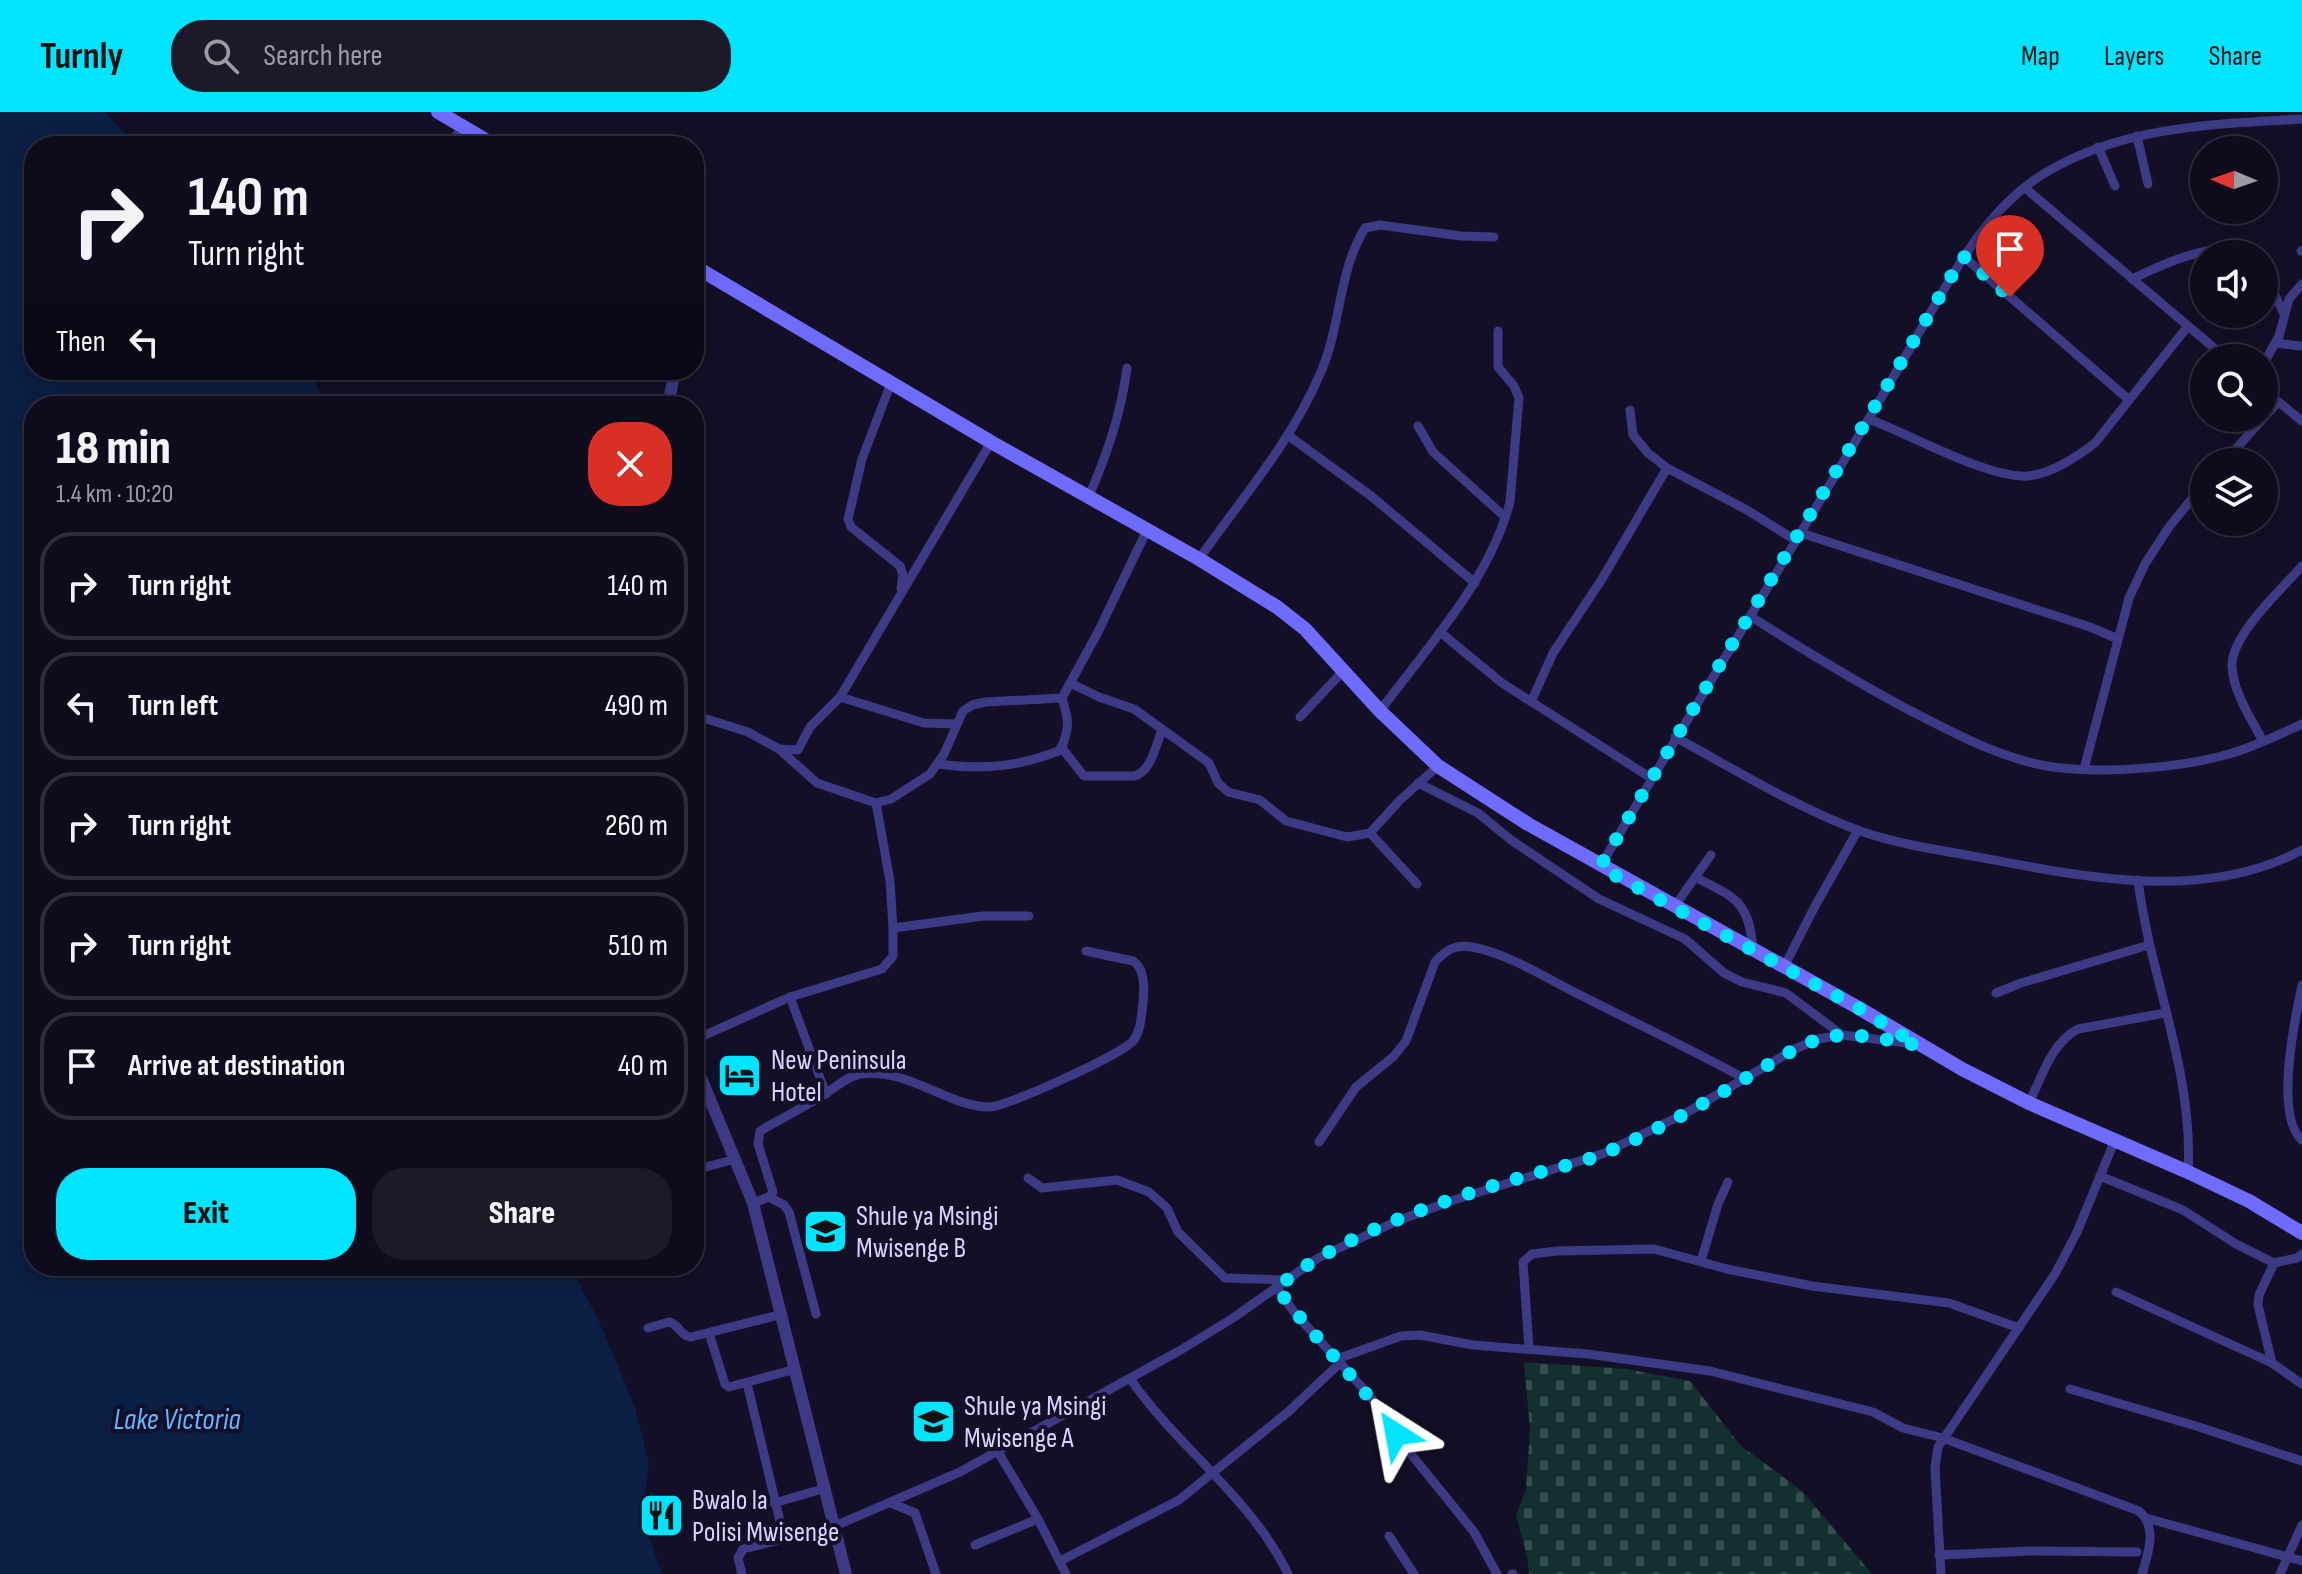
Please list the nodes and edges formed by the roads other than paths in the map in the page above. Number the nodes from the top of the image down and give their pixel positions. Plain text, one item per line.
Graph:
1 (438, 112) edge
2 (2302, 119) edge
3 (462, 127) junction
4 (456, 136) edge
5 (478, 136) edge
6 (2137, 136) junction
7 (2098, 147) junction
8 (2148, 184) dead end
9 (2115, 186) dead end
10 (2025, 188) junction
11 (1494, 237) dead end
12 (2190, 254) edge
13 (1963, 256) junction
14 (704, 272) edge
15 (2132, 279) junction
16 (2302, 284) edge
17 (2278, 301) edge
18 (2284, 314) junction
19 (2188, 326) junction
20 (1498, 331) dead end
21 (2276, 343) joint
22 (2209, 344) edge
23 (2300, 346) edge
24 (1127, 368) dead end
25 (891, 383) junction
26 (2128, 399) junction
27 (2278, 402) edge
28 (1630, 410) dead end
29 (1869, 419) junction
30 (2302, 421) edge
31 (1418, 426) dead end
32 (2251, 432) edge
33 (1289, 436) junction
34 (991, 442) junction
35 (2237, 448) edge
36 (1667, 468) junction
37 (1089, 496) junction
38 (2190, 501) edge
39 (1505, 517) junction
40 (1147, 530) junction
41 (1798, 536) junction
42 (1199, 559) junction
43 (2302, 566) edge
44 (1475, 583) junction
45 (899, 595) junction
46 (1750, 616) junction
47 (1440, 632) junction
48 (2118, 639) junction
49 (1344, 670) junction
50 (1070, 683) junction
51 (840, 697) junction
52 (1062, 698) junction
53 (1531, 702) junction
54 (1380, 711) junction
55 (1300, 717) dead end
56 (704, 718) edge
57 (955, 724) junction
58 (2302, 724) edge
59 (1162, 730) junction
60 (1675, 737) junction
61 (2263, 741) junction
62 (1061, 747) junction
63 (779, 749) junction
64 (938, 764) junction
65 (1438, 766) junction
66 (2084, 769) junction
67 (1651, 778) junction
68 (1418, 783) junction
69 (876, 803) junction
70 (1858, 830) junction
71 (1370, 833) junction
72 (2302, 850) edge
73 (1711, 855) dead end
74 (1600, 867) junction
75 (1695, 877) junction
76 (2138, 880) junction
77 (1417, 884) dead end
78 (1674, 907) junction
79 (1029, 916) dead end
80 (893, 928) junction
81 (2149, 945) junction
82 (1753, 950) junction
83 (1086, 951) dead end
84 (1784, 967) junction
85 (2302, 985) edge
86 (1996, 993) dead end
87 (790, 997) junction
88 (2165, 1013) junction
89 (1842, 1035) junction
90 (704, 1036) edge
91 (1918, 1045) junction
92 (1745, 1079) junction
93 (704, 1084) edge
94 (826, 1094) junction
95 (2029, 1103) junction
96 (2115, 1140) junction
97 (2302, 1140) edge
98 (1319, 1142) dead end
99 (736, 1159) junction
100 (704, 1167) edge
101 (2188, 1172) junction
102 (2100, 1176) junction
103 (1028, 1178) dead end
104 (1728, 1182) dead end
105 (769, 1197) junction
106 (753, 1203) junction
107 (2302, 1233) edge
108 (2302, 1254) edge
109 (1701, 1261) junction
110 (2274, 1263) junction
111 (1286, 1280) junction
112 (1277, 1288) junction
113 (2116, 1292) dead end
114 (783, 1314) junction
115 (816, 1314) dead end
116 (648, 1328) dead end
117 (2019, 1328) junction
118 (709, 1333) junction
119 (1529, 1349) junction
120 (1338, 1361) junction
121 (2272, 1363) junction
122 (796, 1369) junction
123 (1131, 1380) junction
124 (747, 1383) junction
125 (2302, 1384) edge
126 (2070, 1389) dead end
127 (1943, 1438) junction
128 (998, 1452) junction
129 (2302, 1461) edge
130 (1214, 1474) junction
131 (826, 1488) junction
132 (774, 1503) junction
133 (891, 1503) junction
134 (2146, 1518) junction
135 (1038, 1519) junction
136 (2302, 1525) edge
137 (835, 1526) junction
138 (1389, 1536) dead end
139 (784, 1538) junction
140 (975, 1545) dead end
141 (2137, 1552) dead end
142 (1939, 1555) junction
143 (2290, 1556) junction
144 (1060, 1561) junction
145 (2302, 1561) edge
146 (742, 1574) edge
147 (846, 1574) edge
148 (936, 1574) edge
149 (1066, 1574) edge
150 (1288, 1574) edge
151 (1414, 1574) edge
152 (1497, 1574) edge
153 (1941, 1574) edge
154 (2142, 1574) edge
155 (2280, 1574) edge

1 - 3 main road
2 - 6 street
3 - 4 street
3 - 5 main road
6 - 7 street
6 - 8 street
7 - 9 street
7 - 10 street
10 - 13 street
10 - 15 street
11 - 33 street
12 - 15 street
13 - 26 street
13 - 29 street
14 - 25 main road
15 - 19 street
16 - 18 street
17 - 18 street
18 - 21 street
19 - 22 street
19 - 26 street
20 - 39 street
21 - 23 street
24 - 37 street
25 - 34 main road
25 - 45 street
26 - 29 street
27 - 30 street
28 - 36 street
29 - 41 street
31 - 39 street
32 - 35 street
33 - 42 street
33 - 44 street
34 - 37 main road
34 - 45 street
36 - 41 street
36 - 53 street
37 - 40 main road
38 - 48 street
39 - 44 street
40 - 42 main road
40 - 50 street
41 - 46 street
41 - 48 street
42 - 49 main road
43 - 61 street
44 - 47 street
45 - 51 street
46 - 60 street
46 - 66 street
47 - 53 street
47 - 54 street
48 - 66 street
49 - 54 main road
49 - 55 street
50 - 52 street
50 - 59 street
51 - 57 street
51 - 63 street
52 - 57 street
52 - 62 street
53 - 67 street
54 - 65 main road
56 - 63 street
57 - 64 street
58 - 61 street
59 - 62 street
59 - 71 street
60 - 67 street
60 - 70 street
61 - 66 street
62 - 64 street
63 - 69 street
64 - 69 street
65 - 68 street
65 - 74 main road
67 - 74 street
68 - 71 street
68 - 89 street
69 - 80 street
70 - 76 street
70 - 84 street
71 - 77 street
72 - 76 street
73 - 75 street
74 - 78 main road
75 - 78 street
75 - 82 street
76 - 81 street
78 - 82 main road
79 - 80 street
80 - 87 street
81 - 86 street
81 - 88 street
82 - 84 main road
83 - 94 street
84 - 91 main road
85 - 97 street
87 - 90 street
87 - 94 street
88 - 95 street
88 - 101 street
89 - 91 street
89 - 92 street
91 - 95 main road
92 - 98 street
92 - 111 street
93 - 99 street
94 - 105 street
95 - 96 main road
96 - 101 main road
96 - 102 street
99 - 100 street
99 - 106 street
101 - 107 main road
102 - 110 street
102 - 117 street
103 - 111 street
104 - 109 street
105 - 106 street
105 - 115 street
106 - 114 street
108 - 110 street
109 - 117 street
109 - 119 street
110 - 121 street
111 - 112 street
112 - 120 street
112 - 123 street
113 - 121 street
114 - 118 street
114 - 122 street
116 - 118 street
117 - 127 street
118 - 124 street
119 - 120 street
119 - 127 street
120 - 130 street
120 - 152 street
121 - 125 street
122 - 124 street
122 - 131 street
123 - 128 street
123 - 130 street
124 - 132 street
126 - 129 street
127 - 134 street
127 - 142 street
128 - 133 street
128 - 135 street
130 - 144 street
130 - 150 street
131 - 132 street
131 - 137 street
132 - 139 street
133 - 137 street
133 - 148 street
134 - 143 street
134 - 154 street
135 - 140 street
135 - 144 street
136 - 143 street
137 - 139 street
137 - 147 street
138 - 151 street
139 - 146 street
141 - 142 street
142 - 153 street
143 - 145 street
143 - 155 street
144 - 149 street

